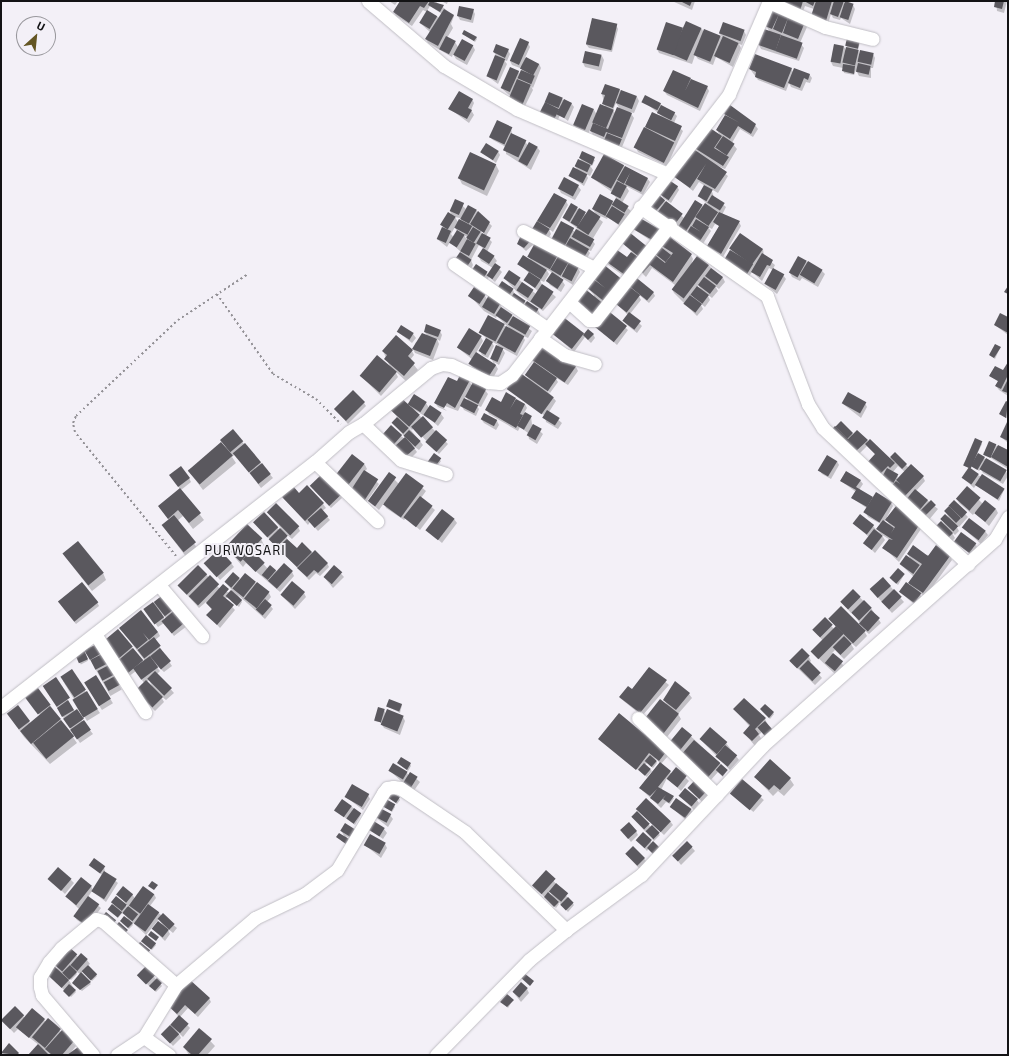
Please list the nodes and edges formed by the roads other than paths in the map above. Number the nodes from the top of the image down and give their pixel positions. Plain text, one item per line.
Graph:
1 (368, 1) edge
2 (769, 2) edge
3 (873, 39) dead end
4 (668, 174) junction
5 (640, 207) junction
6 (670, 225) junction
7 (523, 231) dead end
8 (454, 264) dead end
9 (594, 268) junction
10 (569, 302) junction
11 (544, 334) junction
12 (595, 364) dead end
13 (363, 424) junction
14 (315, 462) junction
15 (446, 474) dead end
16 (1008, 517) edge
17 (377, 521) dead end
18 (968, 564) junction
19 (159, 585) junction
20 (95, 634) junction
21 (202, 636) dead end
22 (1, 707) edge
23 (145, 712) dead end
24 (638, 718) dead end
25 (717, 795) junction
26 (566, 930) junction
27 (176, 985) junction
28 (144, 1037) junction
29 (93, 1055) edge
30 (117, 1055) edge
31 (169, 1055) edge
32 (436, 1055) edge

1 - 4 street
2 - 3 street
2 - 4 street
4 - 5 street
5 - 6 street
5 - 9 street
6 - 10 street
6 - 18 street
7 - 9 street
8 - 11 street
9 - 10 street
10 - 11 street
11 - 12 street
11 - 13 street
13 - 14 street
13 - 15 street
14 - 17 street
14 - 19 street
16 - 18 street
18 - 25 street
19 - 20 street
19 - 21 street
20 - 22 street
20 - 23 street
24 - 25 street
25 - 26 street
26 - 27 street
26 - 32 street
27 - 28 street
27 - 29 street
28 - 30 street
28 - 31 street

